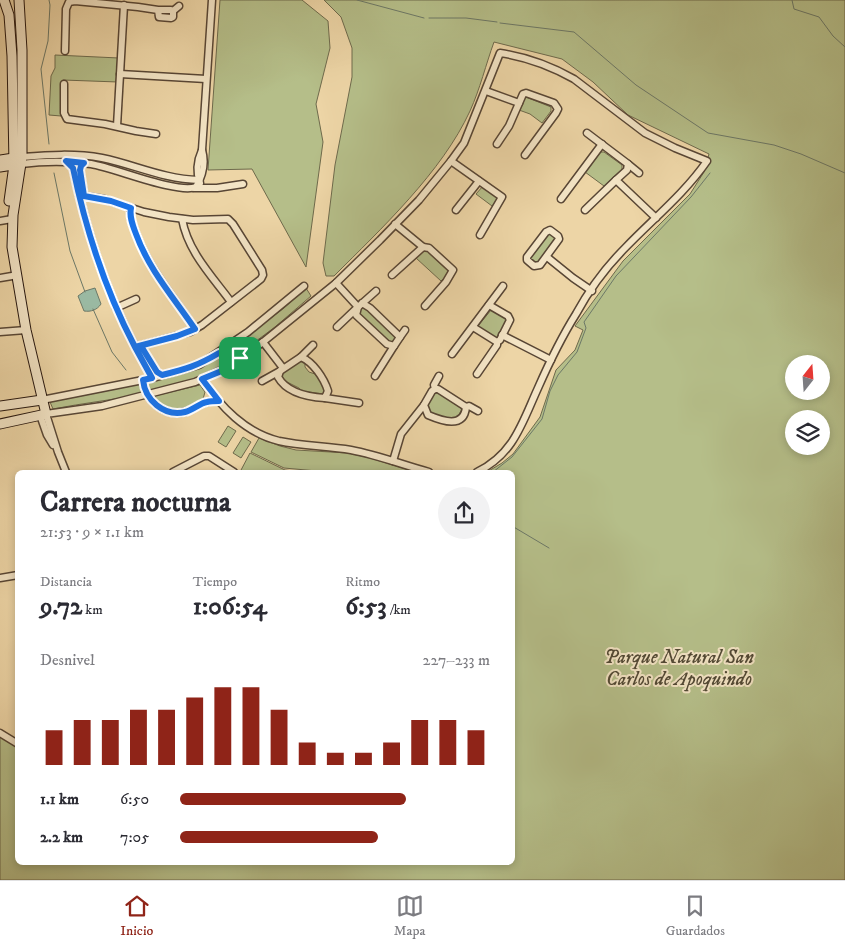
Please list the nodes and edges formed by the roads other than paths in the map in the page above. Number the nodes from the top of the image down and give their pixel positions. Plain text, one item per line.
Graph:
1 (19, 0) edge
2 (212, 0) edge
3 (5, 2) edge
4 (124, 6) junction
5 (179, 6) dead end
6 (65, 51) dead end
7 (17, 67) junction
8 (120, 74) junction
9 (206, 79) junction
10 (64, 84) dead end
11 (486, 91) junction
12 (519, 103) junction
13 (118, 126) junction
14 (587, 133) dead end
15 (156, 134) dead end
16 (497, 144) dead end
17 (602, 144) junction
18 (525, 155) dead end
19 (0, 160) edge
20 (18, 161) junction
21 (66, 161) junction
22 (450, 161) junction
23 (84, 163) junction
24 (628, 164) junction
25 (0, 167) edge
26 (639, 173) dead end
27 (199, 180) junction
28 (616, 180) junction
29 (479, 181) junction
30 (243, 184) dead end
31 (193, 188) junction
32 (206, 188) junction
33 (82, 195) junction
34 (560, 199) dead end
35 (131, 208) junction
36 (456, 210) dead end
37 (585, 210) dead end
38 (656, 218) junction
39 (182, 219) junction
40 (6, 220) edge
41 (395, 224) junction
42 (480, 235) dead end
43 (423, 246) junction
44 (547, 257) junction
45 (392, 275) dead end
46 (12, 276) junction
47 (0, 278) edge
48 (336, 283) junction
49 (304, 286) dead end
50 (503, 286) dead end
51 (592, 290) junction
52 (376, 291) dead end
53 (136, 299) dead end
54 (231, 302) junction
55 (489, 304) junction
56 (360, 305) junction
57 (425, 306) dead end
58 (116, 308) junction
59 (336, 326) dead end
60 (473, 327) junction
61 (195, 329) junction
62 (24, 330) junction
63 (404, 330) dead end
64 (0, 332) edge
65 (502, 335) junction
66 (400, 337) junction
67 (263, 342) junction
68 (497, 342) junction
69 (314, 345) dead end
70 (138, 346) junction
71 (394, 346) junction
72 (219, 353) junction
73 (452, 354) dead end
74 (227, 355) junction
75 (301, 357) junction
76 (240, 358) junction
77 (551, 360) junction
78 (281, 369) junction
79 (224, 370) junction
80 (478, 374) dead end
81 (162, 375) junction
82 (375, 376) dead end
83 (439, 376) dead end
84 (152, 378) junction
85 (202, 379) junction
86 (143, 380) junction
87 (262, 381) dead end
88 (435, 388) junction
89 (210, 390) junction
90 (147, 395) junction
91 (325, 398) junction
92 (39, 400) junction
93 (219, 401) junction
94 (205, 402) junction
95 (359, 403) dead end
96 (17, 404) junction
97 (424, 404) junction
98 (0, 406) edge
99 (466, 407) junction
100 (478, 411) dead end
101 (43, 414) junction
102 (428, 415) junction
103 (413, 418) junction
104 (19, 419) junction
105 (0, 424) edge
106 (394, 462) junction
107 (65, 470) edge
108 (177, 470) edge
109 (231, 470) edge
110 (422, 470) edge
111 (480, 470) edge
112 (15, 576) edge
113 (0, 578) edge
114 (0, 733) edge
115 (15, 742) edge

1 - 3 main road
1 - 7 main road
2 - 9 street
3 - 7 main road
4 - 5 street
4 - 6 street
4 - 8 street
7 - 20 main road
8 - 9 street
8 - 13 street
9 - 27 street
10 - 13 street
11 - 12 street
11 - 22 street
11 - 38 street
12 - 16 street
12 - 18 street
13 - 15 street
14 - 17 street
17 - 24 street
17 - 34 street
19 - 20 main road
20 - 21 street
20 - 25 main road
20 - 27 street
20 - 40 main road
21 - 23 street
21 - 33 street
22 - 29 street
22 - 41 street
23 - 31 street
23 - 33 street
24 - 26 street
24 - 28 street
27 - 31 street
27 - 32 street
28 - 37 street
28 - 38 street
29 - 36 street
29 - 42 street
30 - 32 street
31 - 32 street
33 - 35 street
33 - 58 street
35 - 39 street
35 - 61 street
38 - 51 street
39 - 54 street
39 - 54 street
40 - 46 main road
40 - 62 main road
41 - 43 street
41 - 48 street
43 - 45 street
43 - 57 street
44 - 44 street
44 - 51 street
46 - 47 street
46 - 62 main road
48 - 56 street
48 - 67 street
49 - 72 street
50 - 55 street
51 - 77 street
52 - 56 street
53 - 58 street
54 - 61 street
55 - 60 street
55 - 65 street
56 - 59 street
56 - 66 street
56 - 71 street
58 - 70 street
60 - 68 street
60 - 73 street
61 - 70 street
62 - 64 street
62 - 92 main road
63 - 66 street
65 - 68 street
65 - 77 street
66 - 71 street
67 - 76 street
67 - 78 street
68 - 80 street
69 - 75 street
70 - 81 street
70 - 84 street
71 - 82 street
72 - 74 street
72 - 81 street
74 - 76 street
74 - 79 street
75 - 78 street
75 - 91 street
76 - 79 street
77 - 111 street
78 - 87 street
78 - 91 street
79 - 85 street
81 - 84 street
83 - 88 street
84 - 86 street
85 - 89 street
85 - 90 street
86 - 90 street
86 - 92 street
88 - 97 street
88 - 99 street
89 - 93 street
89 - 94 street
90 - 94 street
90 - 101 street
91 - 95 street
92 - 96 main road
92 - 101 main road
93 - 94 street
93 - 106 street
96 - 98 main road
96 - 104 main road
97 - 102 street
97 - 103 street
99 - 100 street
99 - 102 street
101 - 104 main road
101 - 107 street
102 - 103 street
103 - 106 street
104 - 105 main road
106 - 110 street
108 - 109 street
112 - 113 street
114 - 115 street

